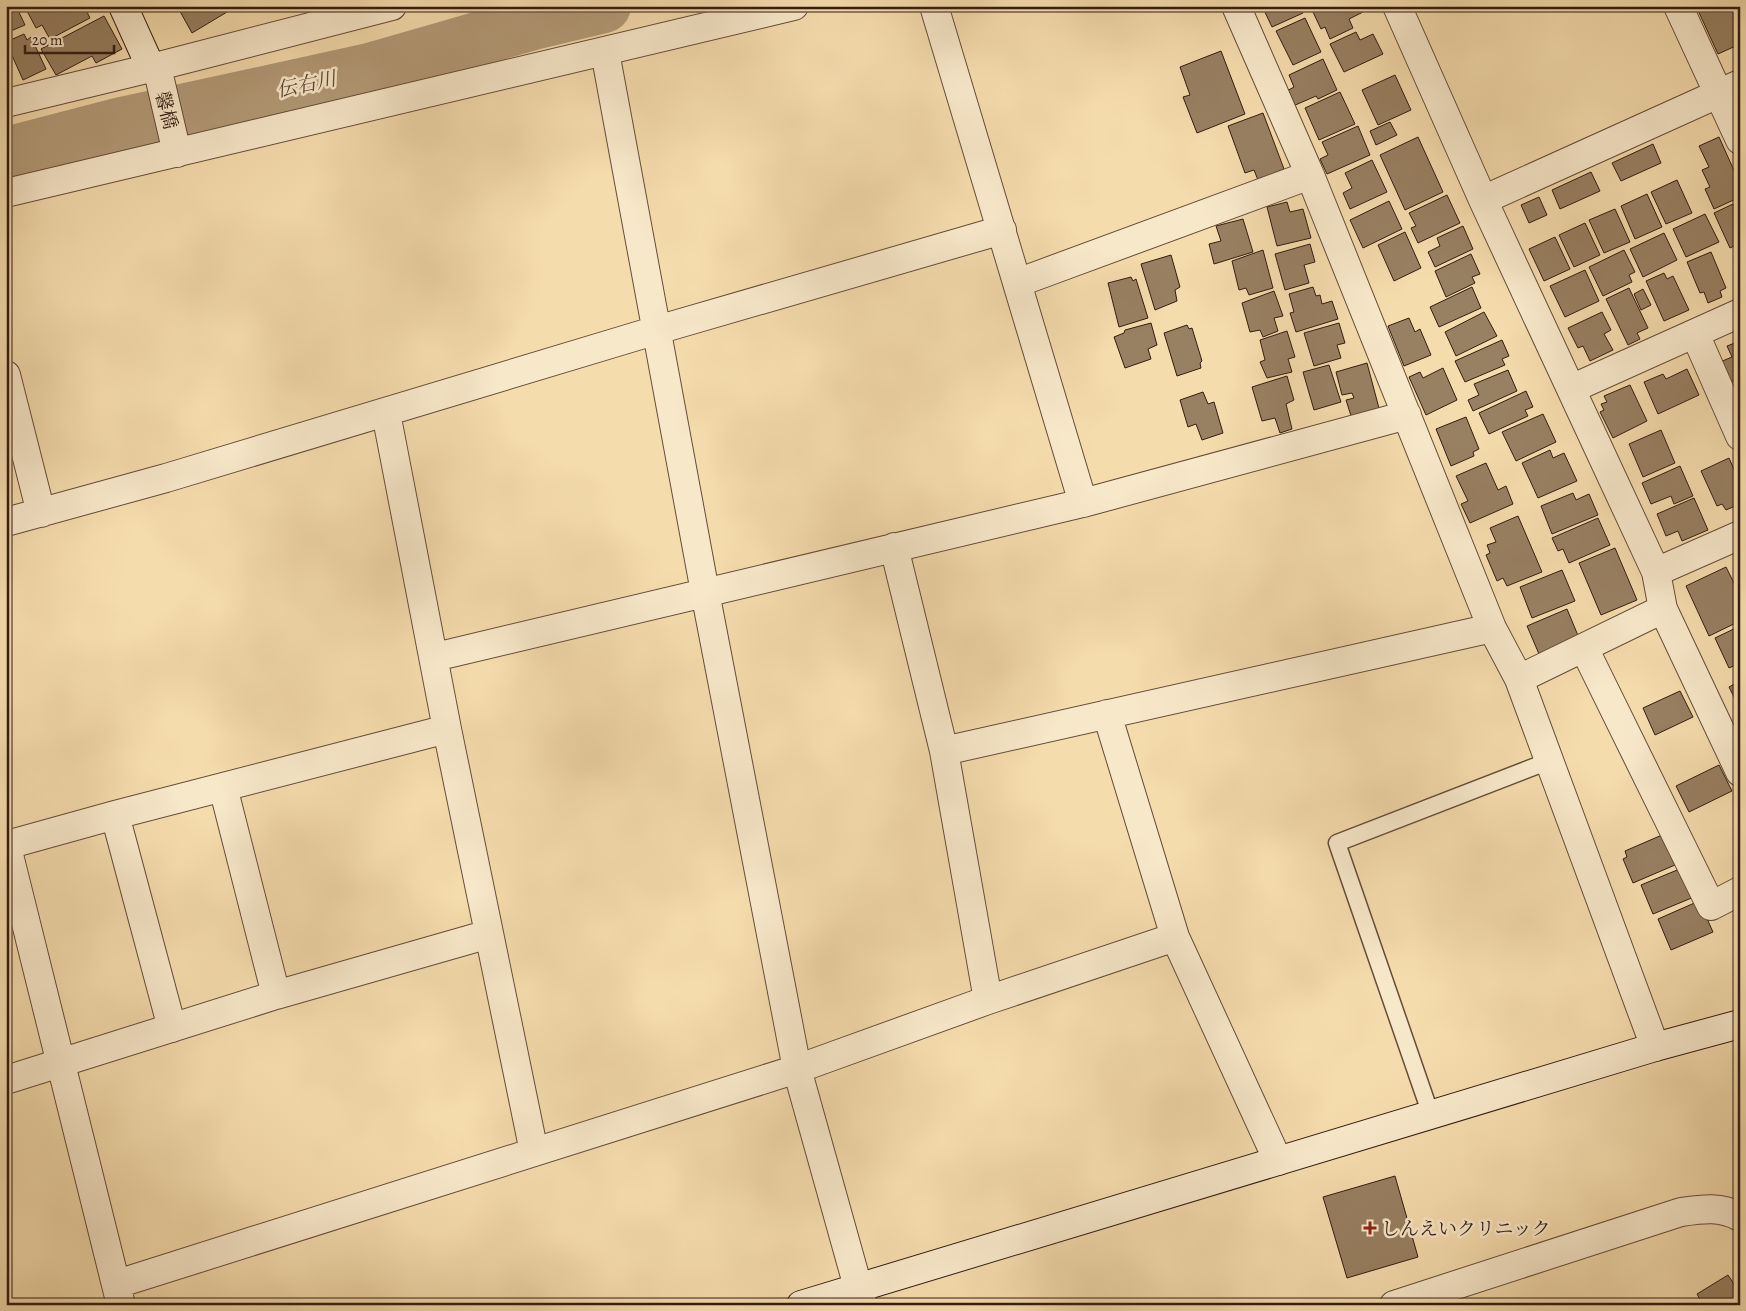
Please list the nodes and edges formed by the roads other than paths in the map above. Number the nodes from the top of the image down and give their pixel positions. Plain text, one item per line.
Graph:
1 (123, 6) edge
2 (392, 6) edge
3 (794, 6) edge
4 (934, 6) edge
5 (1236, 6) edge
6 (1397, 6) edge
7 (1678, 6) edge
8 (605, 52) junction
9 (154, 68) junction
10 (1729, 89) edge
11 (6, 103) edge
12 (1740, 140) edge
13 (177, 153) junction
14 (1310, 175) junction
15 (6, 193) edge
16 (1483, 200) junction
17 (1002, 230) junction
18 (1017, 283) junction
19 (1740, 313) edge
20 (656, 330) junction
21 (1695, 334) junction
22 (6, 375) edge
23 (1571, 389) junction
24 (386, 413) junction
25 (1407, 415) junction
26 (1740, 436) edge
27 (1083, 503) junction
28 (42, 513) junction
29 (6, 522) edge
30 (1740, 536) edge
31 (894, 547) junction
32 (1656, 572) junction
33 (706, 592) junction
34 (1663, 609) junction
35 (1492, 628) junction
36 (1584, 648) junction
37 (434, 657) junction
38 (1519, 679) junction
39 (1107, 714) junction
40 (447, 729) junction
41 (944, 751) junction
42 (1549, 761) junction
43 (1740, 772) edge
44 (223, 787) junction
45 (115, 815) junction
46 (7, 844) edge
47 (1740, 891) edge
48 (489, 934) junction
49 (1175, 937) junction
50 (276, 995) junction
51 (988, 1000) junction
52 (1740, 1024) edge
53 (172, 1028) junction
54 (1655, 1047) junction
55 (60, 1063) junction
56 (797, 1069) junction
57 (6, 1080) edge
58 (1431, 1115) junction
59 (534, 1152) junction
60 (1278, 1161) junction
61 (1740, 1218) edge
62 (119, 1294) edge
63 (861, 1296) edge
64 (800, 1305) edge
65 (1394, 1305) edge

1 - 9 street, 馨橋
2 - 9 street
3 - 8 street
4 - 17 street
5 - 14 street
6 - 16 street
7 - 10 street
8 - 13 street
8 - 20 street
9 - 11 street
9 - 13 street, 馨橋
10 - 12 street
10 - 16 street
13 - 15 street
14 - 18 street
14 - 25 street
16 - 23 street
17 - 18 street
17 - 20 street
18 - 27 street
19 - 21 street
20 - 24 street
20 - 33 street
21 - 23 street
21 - 26 street
22 - 28 street
23 - 32 street
24 - 28 street
24 - 37 street
25 - 27 street
25 - 35 street
27 - 31 street
28 - 29 street
30 - 32 street
31 - 33 street
31 - 41 street
32 - 34 street
33 - 37 street
33 - 56 street
34 - 36 street
34 - 43 street
35 - 38 street
35 - 39 street
36 - 38 street
36 - 47 street
37 - 40 street
38 - 42 street
39 - 41 street
39 - 49 street
40 - 44 street
40 - 48 street
41 - 51 street
42 - 54 street
42 - 58 lane
44 - 45 street
44 - 50 street
45 - 46 street
45 - 53 street
46 - 55 street
48 - 50 street
48 - 59 street
49 - 51 street
49 - 60 street
50 - 53 street
51 - 56 street
52 - 54 street
53 - 55 street
54 - 58 street
55 - 57 street
55 - 62 street
56 - 59 street
56 - 63 street
58 - 60 street
59 - 62 street
60 - 63 street
61 - 65 street
63 - 64 street

